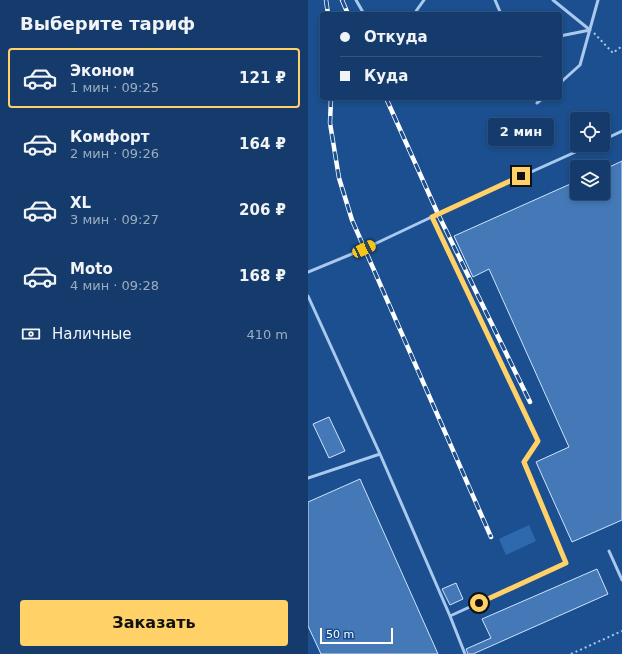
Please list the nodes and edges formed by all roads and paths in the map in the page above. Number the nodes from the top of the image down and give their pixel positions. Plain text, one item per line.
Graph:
1 (356, 0) edge
2 (424, 0) edge
3 (496, 0) edge
4 (553, 0) edge
5 (598, 0) edge
6 (363, 12) edge
7 (415, 12) edge
8 (499, 12) edge
9 (590, 30) junction
10 (562, 36) edge
11 (622, 46) edge
12 (562, 81) edge
13 (541, 100) edge
14 (537, 103) dead end
15 (622, 131) edge
16 (610, 137) edge
17 (576, 152) edge
18 (432, 217) junction
19 (308, 272) edge
20 (308, 296) edge
21 (380, 454) junction
22 (308, 478) edge
23 (609, 551) dead end
24 (622, 580) edge
25 (450, 616) junction
26 (622, 631) edge
27 (465, 654) edge
28 (570, 654) edge

1 - 6 lane
2 - 7 lane
3 - 8 lane
4 - 9 lane
5 - 9 lane
9 - 10 lane
9 - 11 path
9 - 12 lane
13 - 14 lane
15 - 16 lane
17 - 18 lane
18 - 19 lane
18 - 25 lane
20 - 21 lane
21 - 22 lane
21 - 25 lane
23 - 24 lane
25 - 27 lane
26 - 28 path

